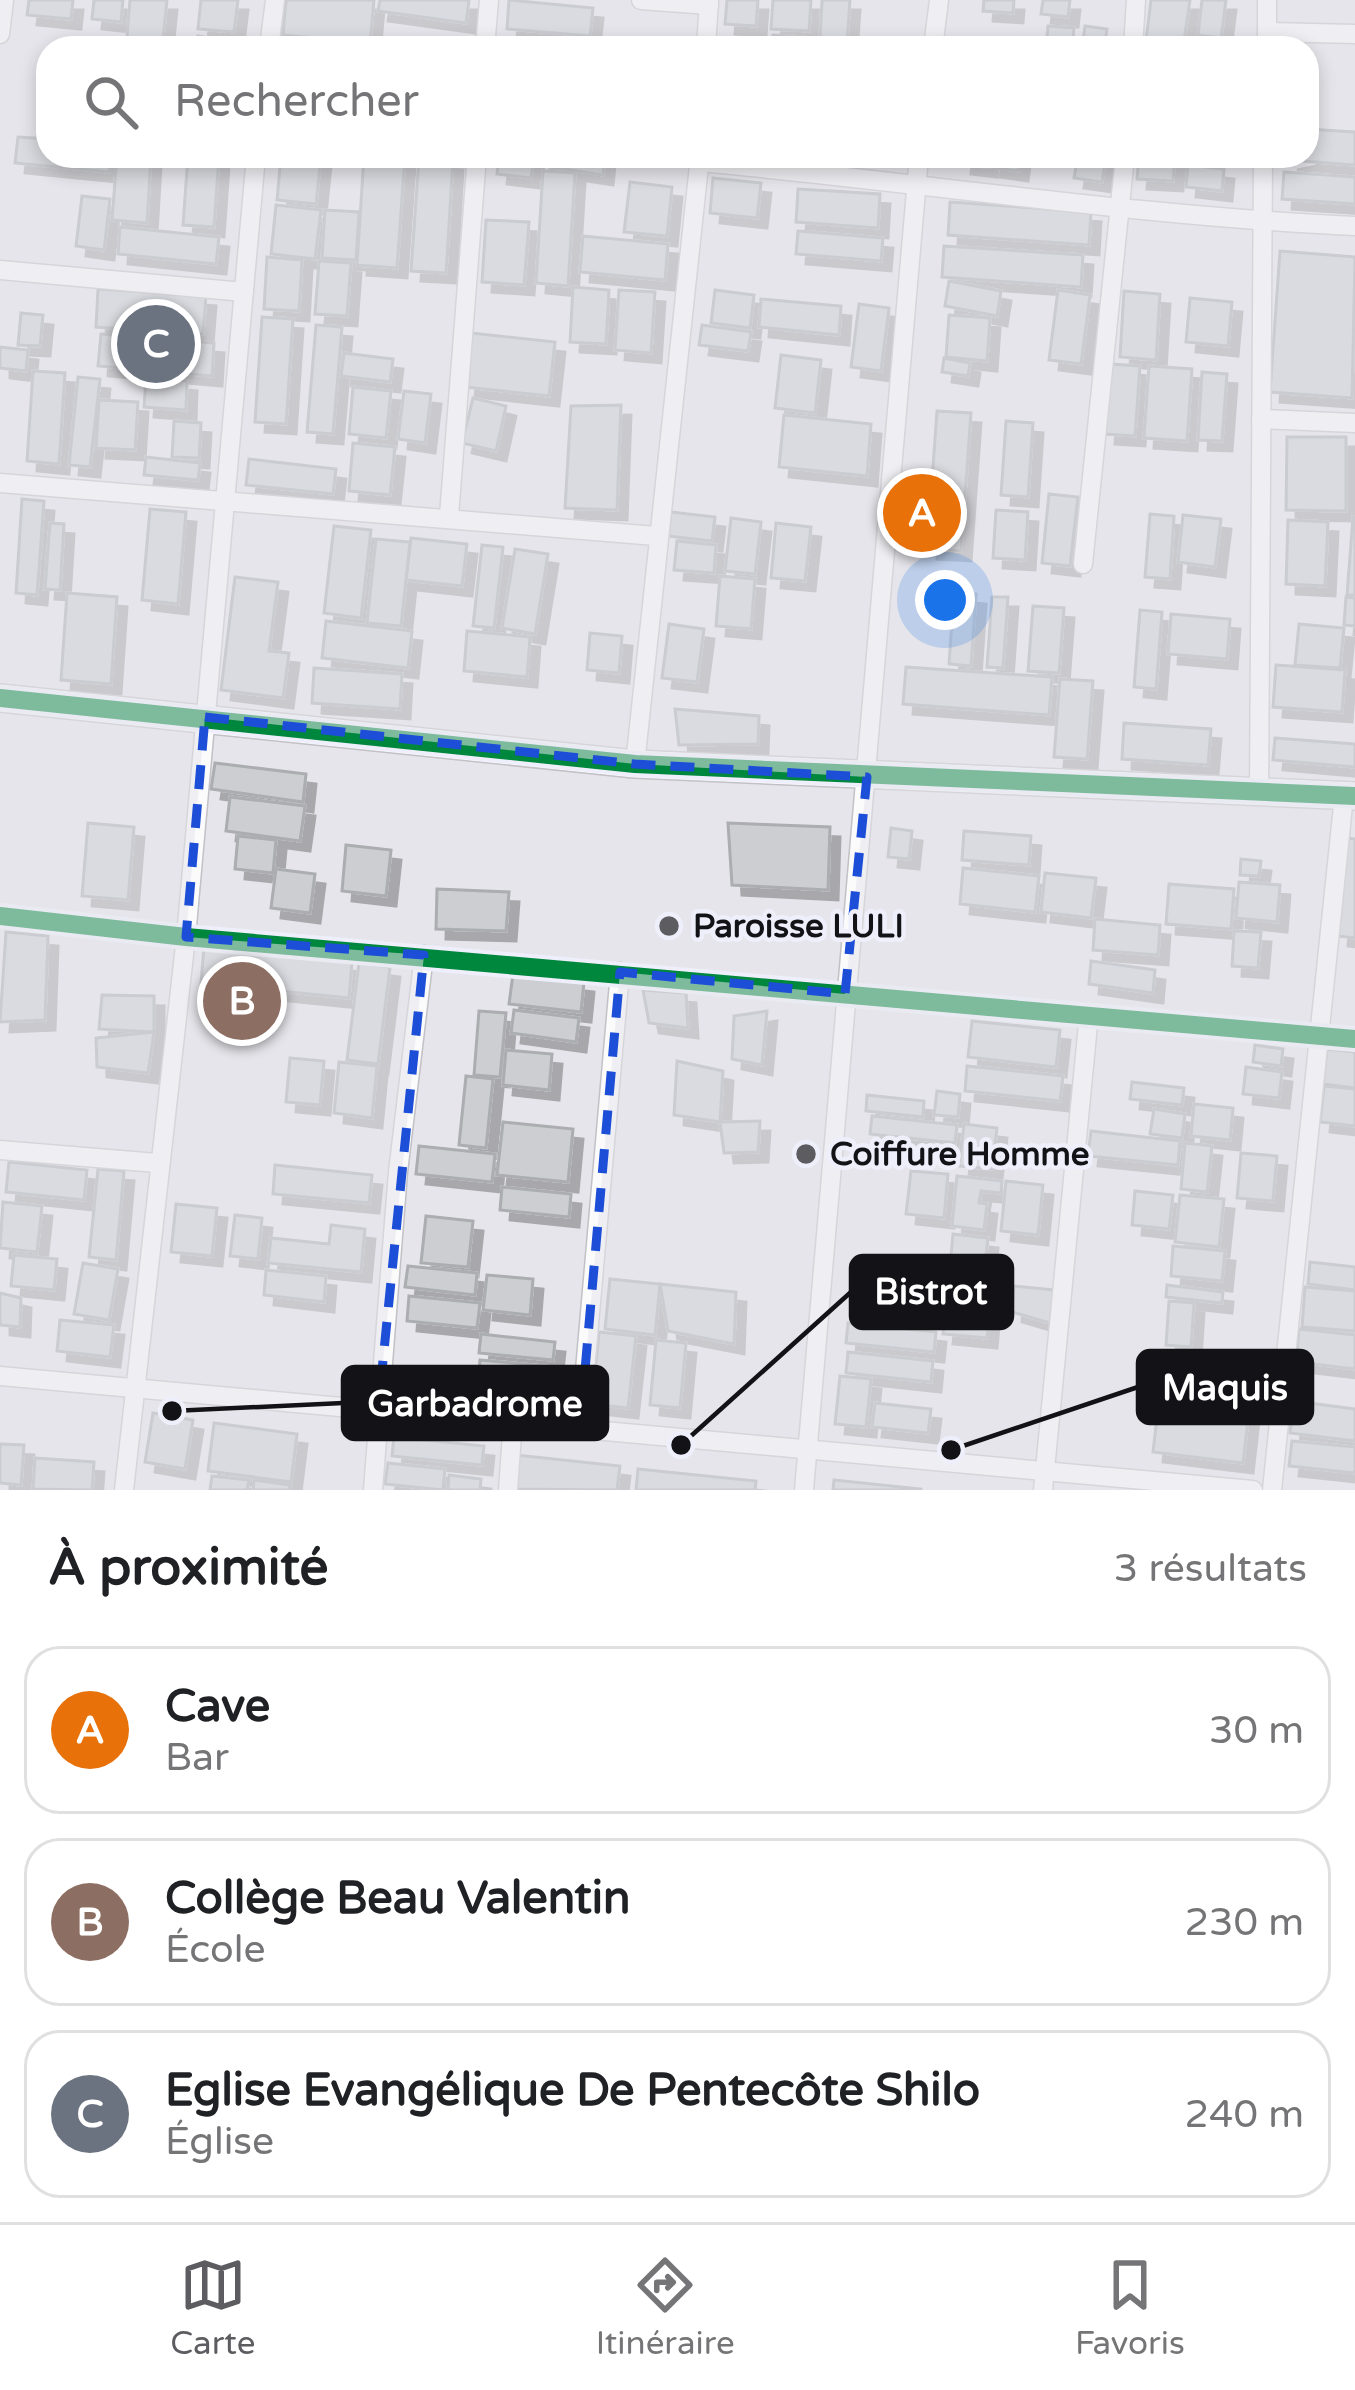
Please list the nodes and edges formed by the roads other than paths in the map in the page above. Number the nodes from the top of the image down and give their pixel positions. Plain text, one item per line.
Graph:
1 (4, 0) edge
2 (275, 0) edge
3 (489, 0) edge
4 (641, 0) edge
5 (939, 0) edge
6 (1136, 0) edge
7 (1267, 0) edge
8 (709, 3) edge
9 (0, 34) edge
10 (1355, 34) edge
11 (270, 36) edge
12 (486, 36) edge
13 (707, 36) edge
14 (934, 36) edge
15 (1134, 36) edge
16 (1267, 36) edge
17 (1319, 36) edge
18 (255, 168) edge
19 (475, 168) edge
20 (699, 168) edge
21 (785, 168) edge
22 (918, 168) edge
23 (1124, 168) edge
24 (1263, 168) edge
25 (916, 182) junction
26 (1120, 209) junction
27 (1261, 221) junction
28 (1355, 226) edge
29 (0, 270) edge
30 (244, 292) junction
31 (1262, 419) junction
32 (1355, 423) edge
33 (0, 483) edge
34 (226, 500) junction
35 (449, 516) junction
36 (656, 536) junction
37 (1083, 564) dead end
38 (0, 698) edge
39 (205, 717) junction
40 (635, 764) junction
41 (867, 777) junction
42 (1259, 795) junction
43 (1350, 796) edge
44 (0, 916) edge
45 (186, 937) junction
46 (424, 956) junction
47 (620, 971) junction
48 (845, 994) junction
49 (1089, 1014) junction
50 (1315, 1035) junction
51 (1355, 1039) edge
52 (0, 1150) edge
53 (157, 1163) junction
54 (0, 1376) edge
55 (133, 1388) junction
56 (378, 1410) junction
57 (513, 1421) junction
58 (580, 1427) junction
59 (808, 1448) junction
60 (1044, 1481) edge
61 (124, 1490) edge
62 (374, 1490) edge
63 (508, 1490) edge
64 (804, 1490) edge
65 (1253, 1490) edge
66 (1272, 1490) edge

1 - 9 street
2 - 11 street
3 - 12 street
4 - 8 street
5 - 14 street
6 - 15 street
7 - 16 street
8 - 13 street
10 - 17 street
18 - 30 street
19 - 35 street
20 - 36 street
21 - 25 street
22 - 25 street
23 - 26 street
24 - 27 street
25 - 26 street
25 - 41 street
26 - 27 street
26 - 37 street
27 - 28 street
27 - 31 street
29 - 30 street
30 - 34 street
31 - 32 street
31 - 42 street
33 - 34 street
34 - 35 street
34 - 39 street
35 - 36 street
36 - 40 street
38 - 39 street
39 - 40 street
39 - 45 street
40 - 41 street
41 - 42 street
41 - 48 street
42 - 43 street
43 - 50 street
44 - 45 street
45 - 46 street
45 - 53 street
46 - 47 street
46 - 56 street
47 - 48 street
47 - 58 street
48 - 49 street
48 - 59 street
49 - 50 street
49 - 60 street
50 - 51 street
50 - 66 street
52 - 53 street
53 - 55 street
54 - 55 street
55 - 56 street
55 - 61 street
56 - 57 street
56 - 62 street
57 - 58 street
57 - 63 street
58 - 59 street
59 - 60 street
59 - 64 street
60 - 65 street

